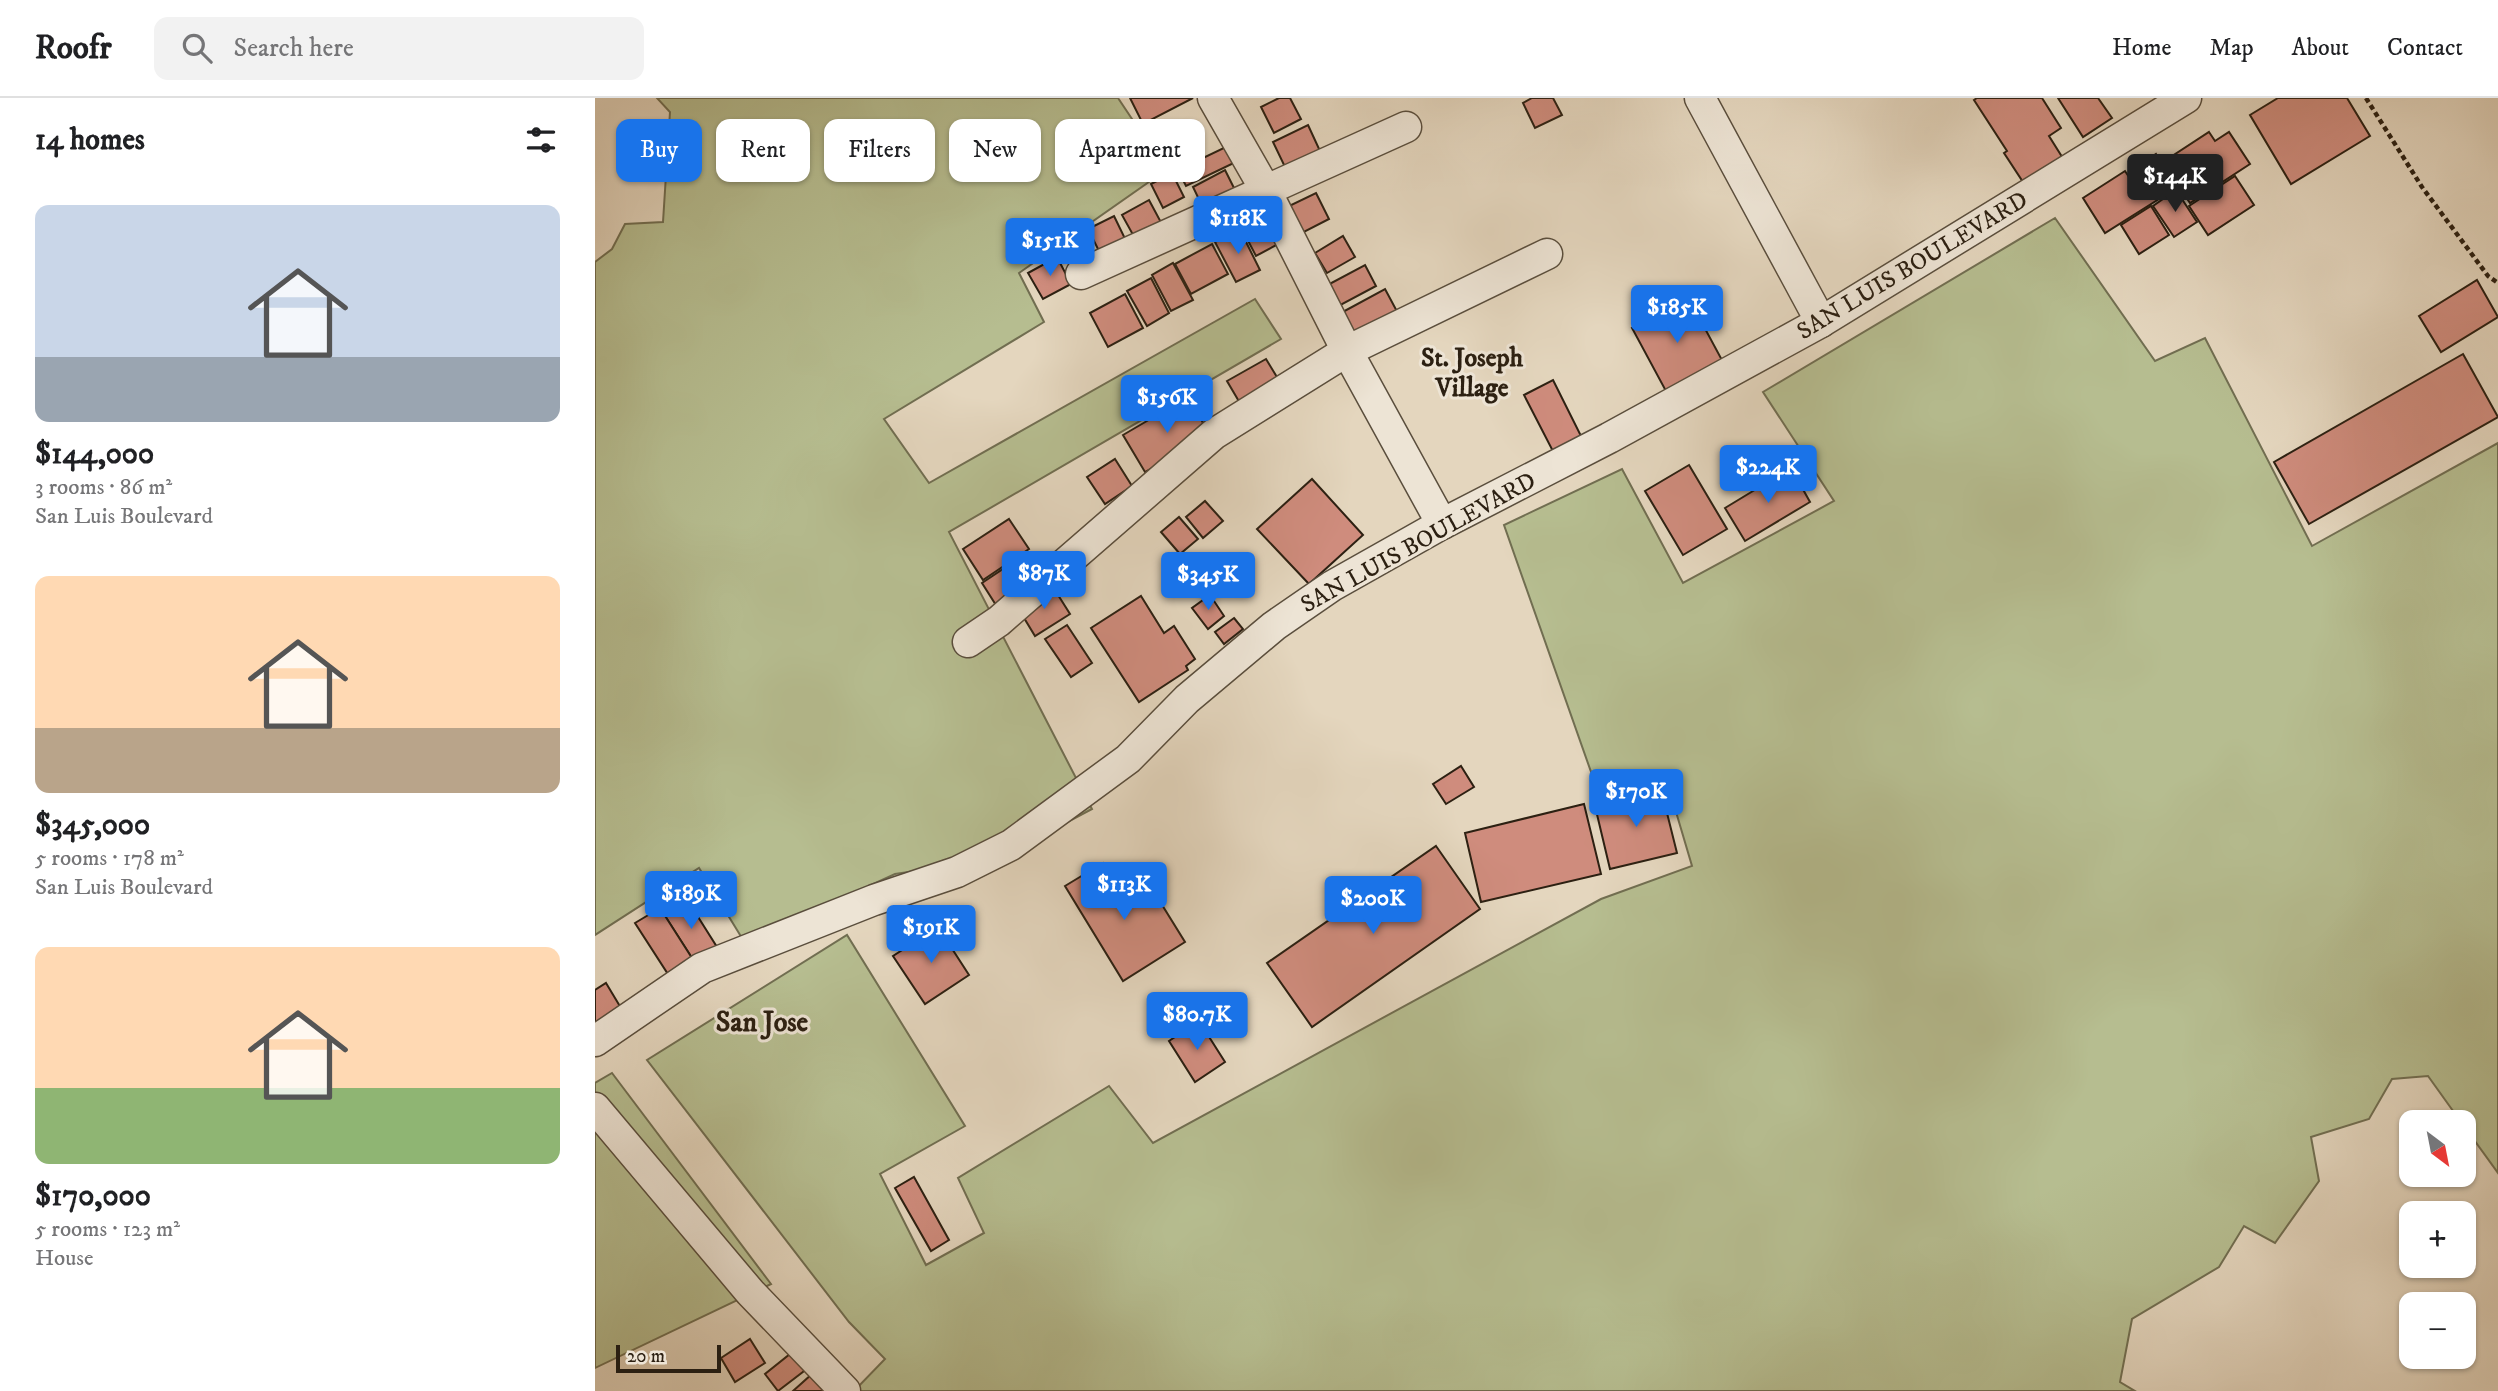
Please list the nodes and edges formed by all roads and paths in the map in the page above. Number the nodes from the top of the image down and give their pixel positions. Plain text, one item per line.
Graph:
1 (1213, 98) edge
2 (1700, 98) edge
3 (2366, 98) edge
4 (2176, 101) edge
5 (1406, 127) dead end
6 (1265, 189) junction
7 (1547, 254) dead end
8 (1081, 274) dead end
9 (2498, 283) edge
10 (1821, 323) junction
11 (1346, 351) junction
12 (1442, 524) junction
13 (968, 642) dead end
14 (595, 1041) edge
15 (595, 1108) edge
16 (845, 1391) edge

1 - 6 street
2 - 10 street
3 - 9 path
4 - 10 street, SAN LUIS BOULEVARD
5 - 6 street
6 - 8 street
6 - 11 street
7 - 11 street
10 - 12 street, SAN LUIS BOULEVARD
11 - 12 street
11 - 13 street
12 - 14 street, SAN LUIS BOULEVARD
15 - 16 street

